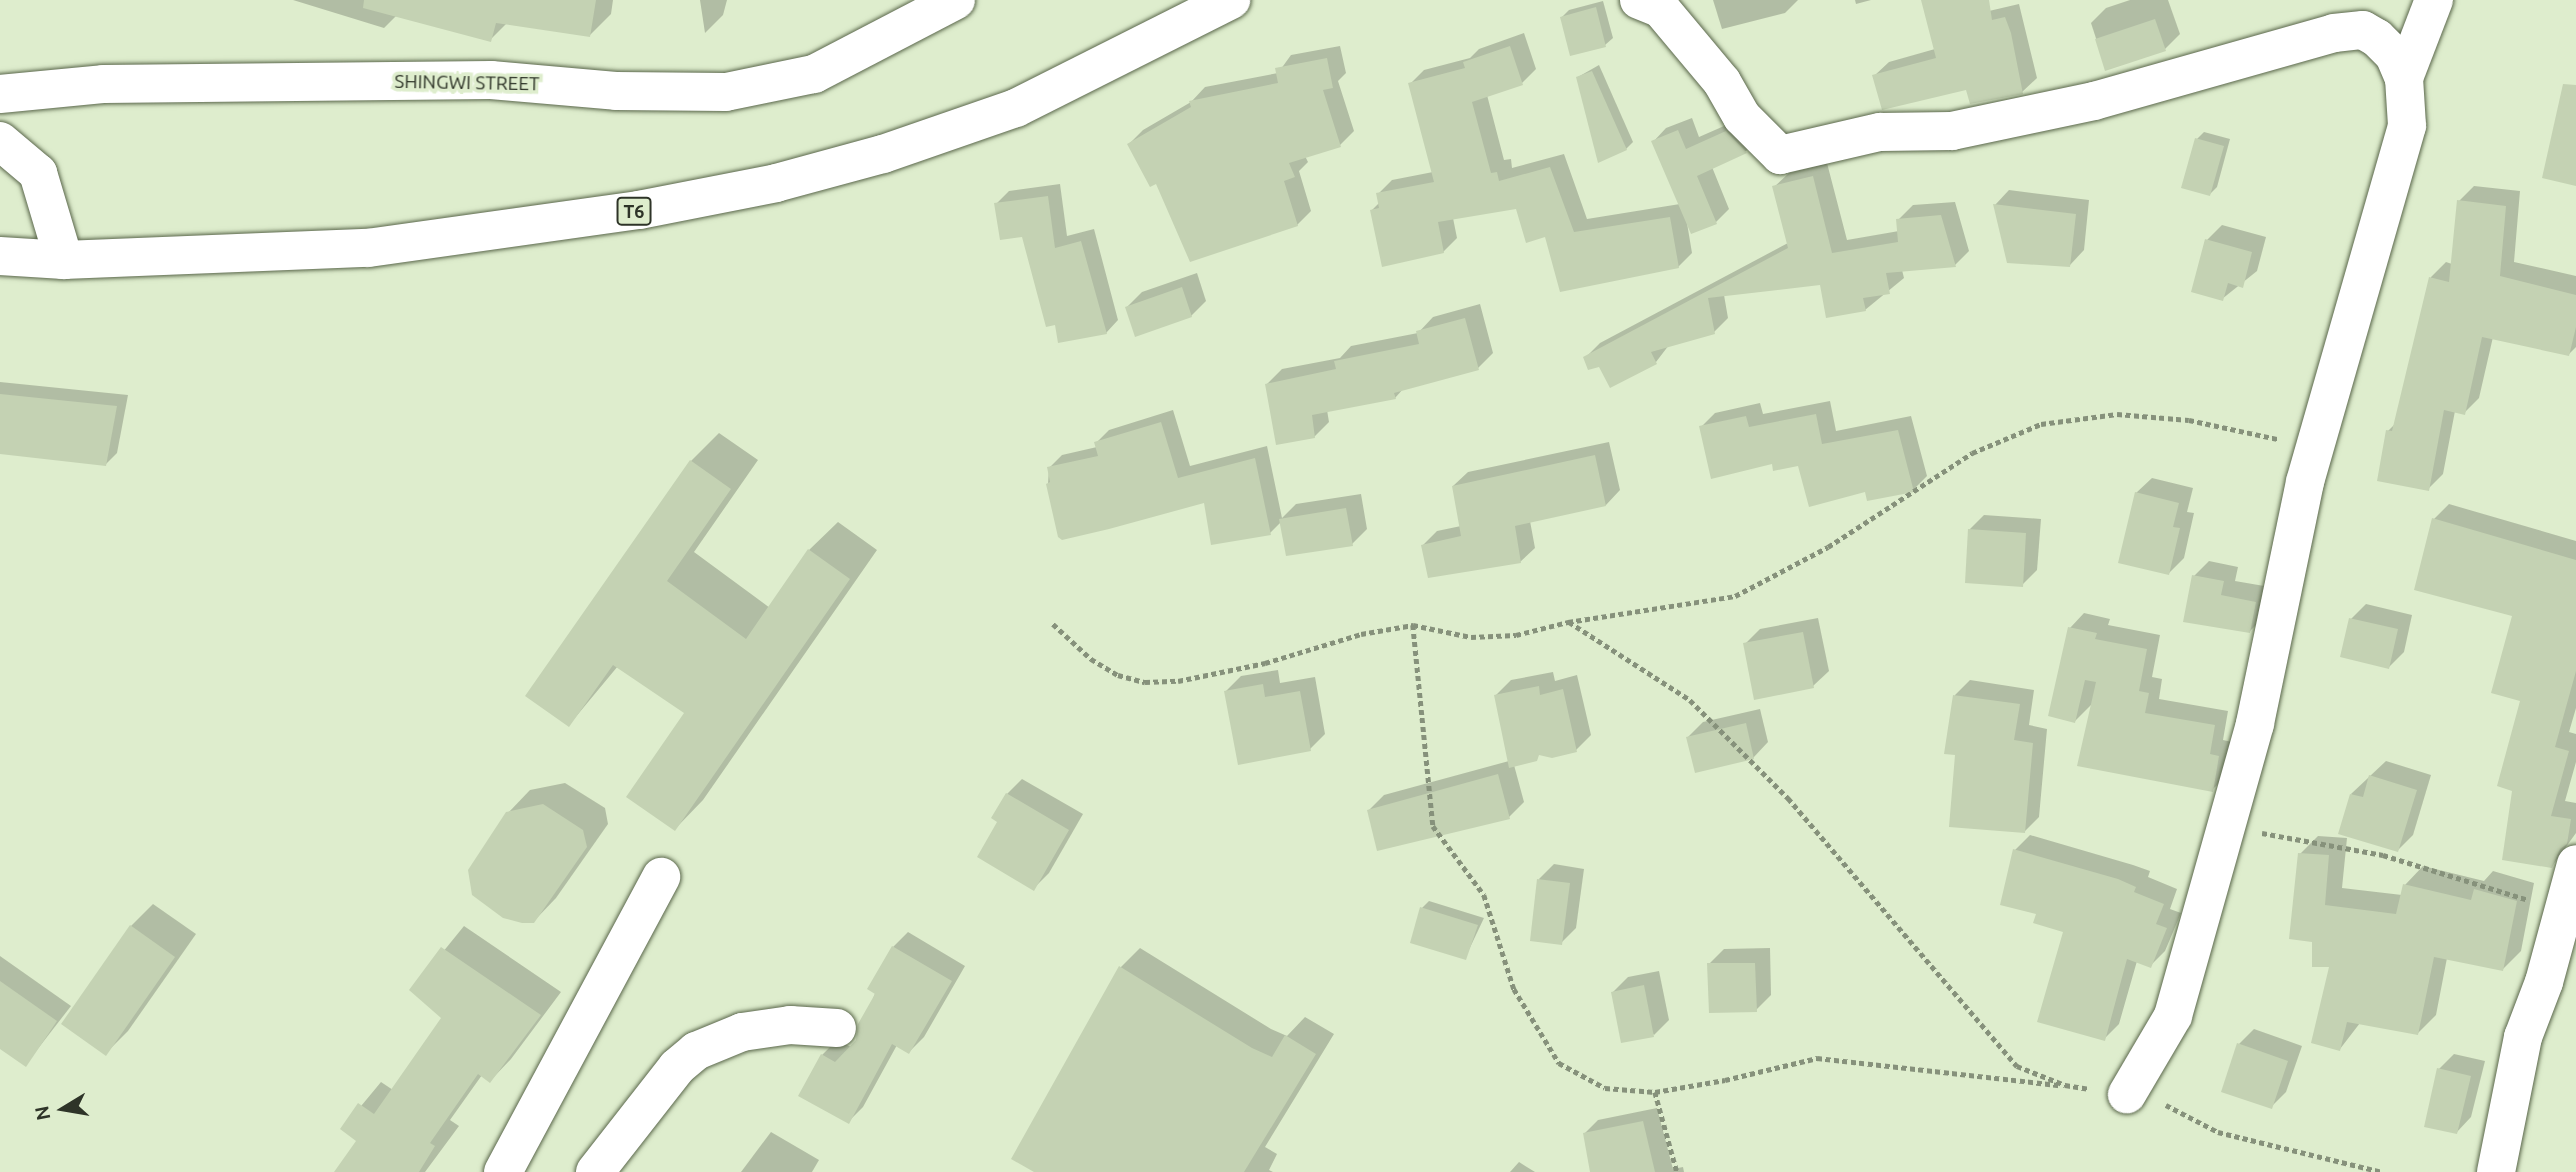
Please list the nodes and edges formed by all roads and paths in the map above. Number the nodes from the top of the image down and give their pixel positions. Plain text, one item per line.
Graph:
1 (956, 0) edge
2 (1231, 0) edge
3 (1639, 0) edge
4 (2434, 0) edge
5 (2404, 78) junction
6 (0, 94) edge
7 (0, 141) edge
8 (0, 256) edge
9 (64, 260) junction
10 (2315, 447) junction
11 (1569, 622) junction
12 (1054, 624) dead end
13 (1413, 625) junction
14 (2227, 828) junction
15 (2576, 863) edge
16 (661, 877) dead end
17 (2563, 913) junction
18 (837, 1028) dead end
19 (2065, 1085) junction
20 (1655, 1092) junction
21 (2127, 1094) junction
22 (503, 1172) edge
23 (595, 1172) edge
24 (1677, 1172) edge
25 (2382, 1172) edge
26 (2496, 1172) edge

1 - 6 main road, SHINGWI STREET
2 - 9 main road, T6
3 - 5 main road
4 - 5 main road
5 - 10 main road
7 - 9 main road
8 - 9 main road, T6
10 - 11 path
10 - 14 main road
11 - 13 path
11 - 19 path
12 - 13 path
13 - 20 path
14 - 17 path
14 - 21 main road
15 - 17 main road
16 - 22 main road
17 - 26 main road
18 - 23 main road
19 - 20 path
19 - 21 path
20 - 24 path
21 - 25 path

